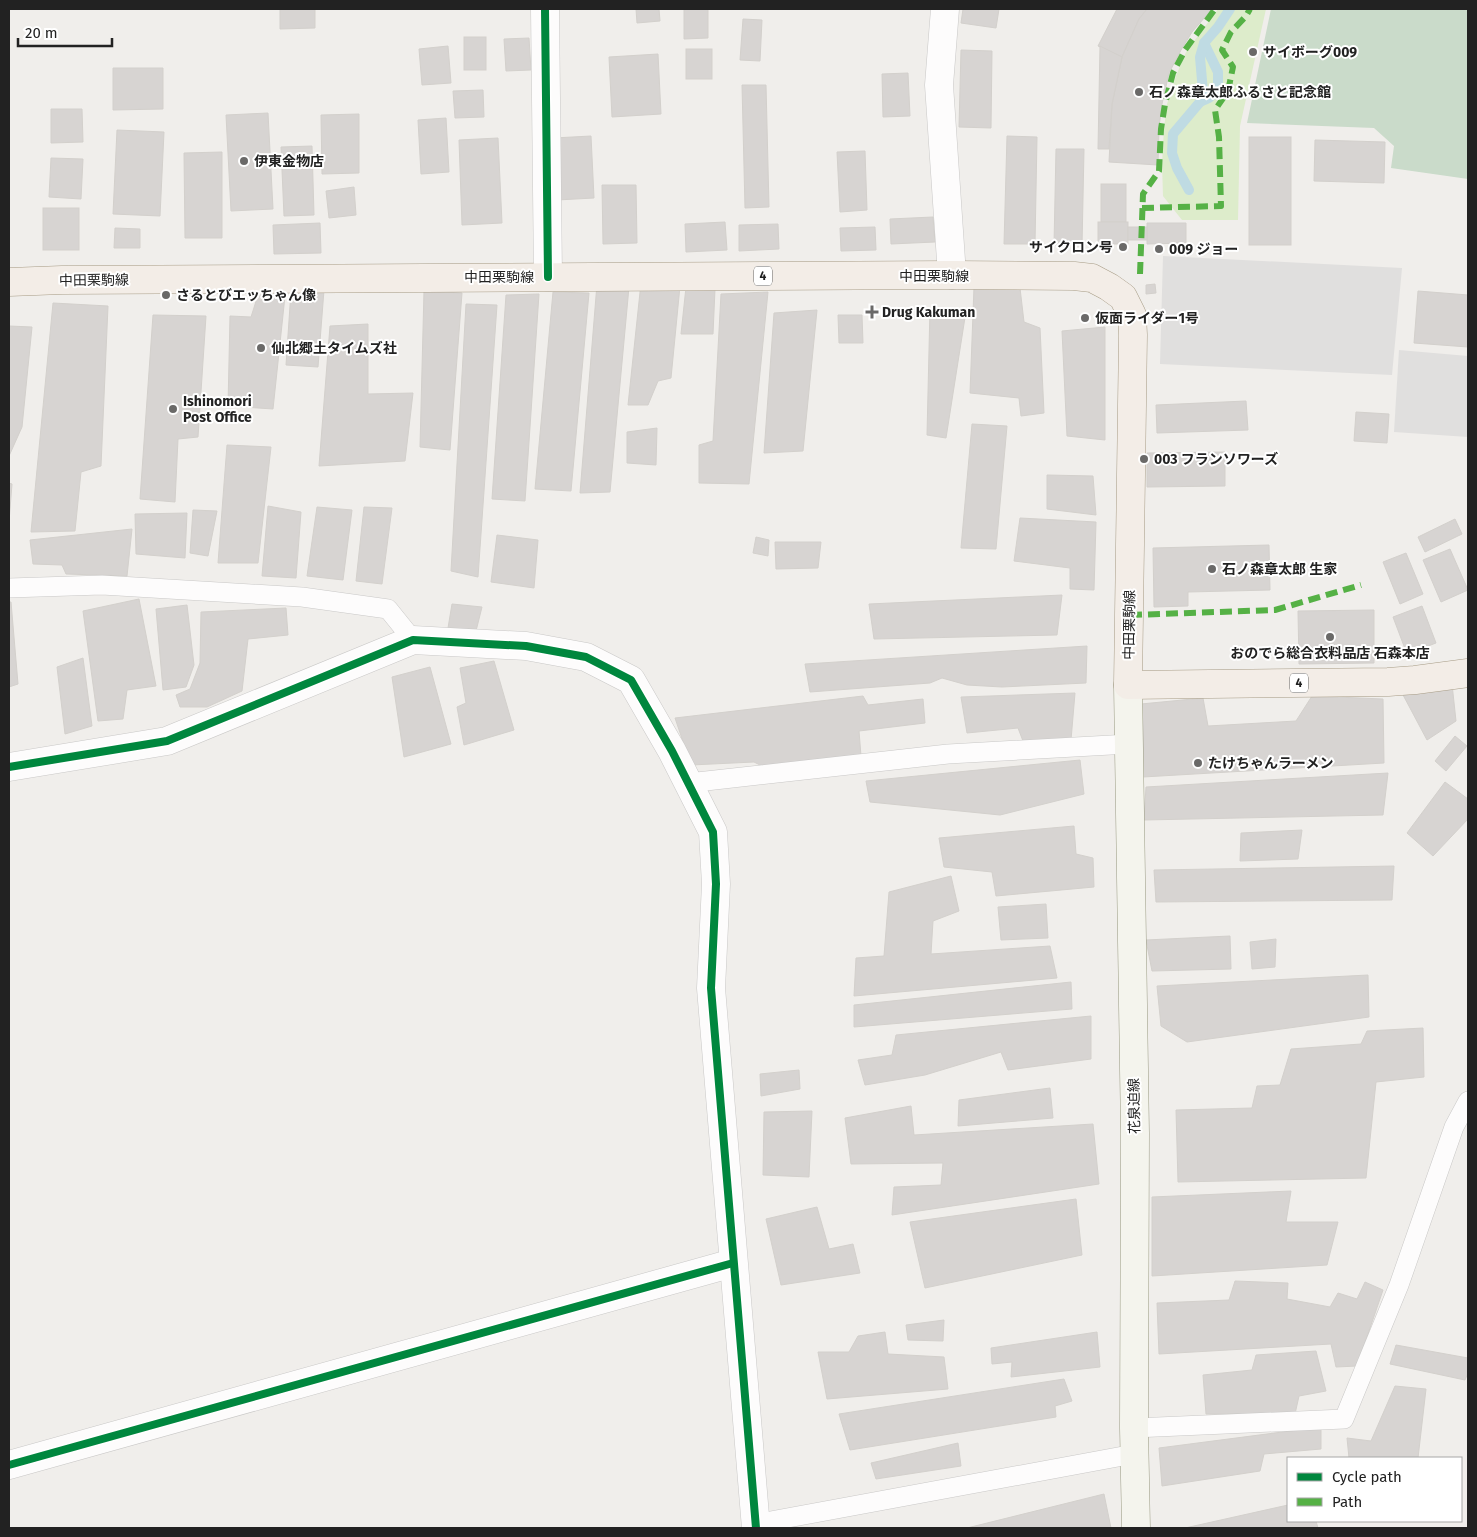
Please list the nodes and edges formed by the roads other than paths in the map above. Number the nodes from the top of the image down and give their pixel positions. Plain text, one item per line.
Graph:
1 (545, 9) edge
2 (945, 9) edge
3 (952, 275) junction
4 (548, 277) junction
5 (9, 282) edge
6 (9, 588) edge
7 (413, 640) junction
8 (1468, 673) edge
9 (1128, 684) junction
10 (1130, 744) junction
11 (9, 767) edge
12 (688, 783) junction
13 (1468, 1101) edge
14 (733, 1263) junction
15 (1134, 1441) junction
16 (9, 1465) edge
17 (756, 1526) edge
18 (1136, 1528) edge

1 - 4 street
2 - 3 street
3 - 4 main road, 中田栗駒線 / 4
3 - 9 main road, 中田栗駒線 / 4
4 - 5 main road, 中田栗駒線 / 4
6 - 7 lane
7 - 11 street
7 - 12 street
8 - 9 main road, 4
9 - 10 main road, 花泉迫線
10 - 12 lane
10 - 15 main road, 花泉迫線
12 - 14 street
13 - 15 lane
14 - 16 street
14 - 17 street
15 - 17 lane
15 - 18 main road, 花泉迫線

